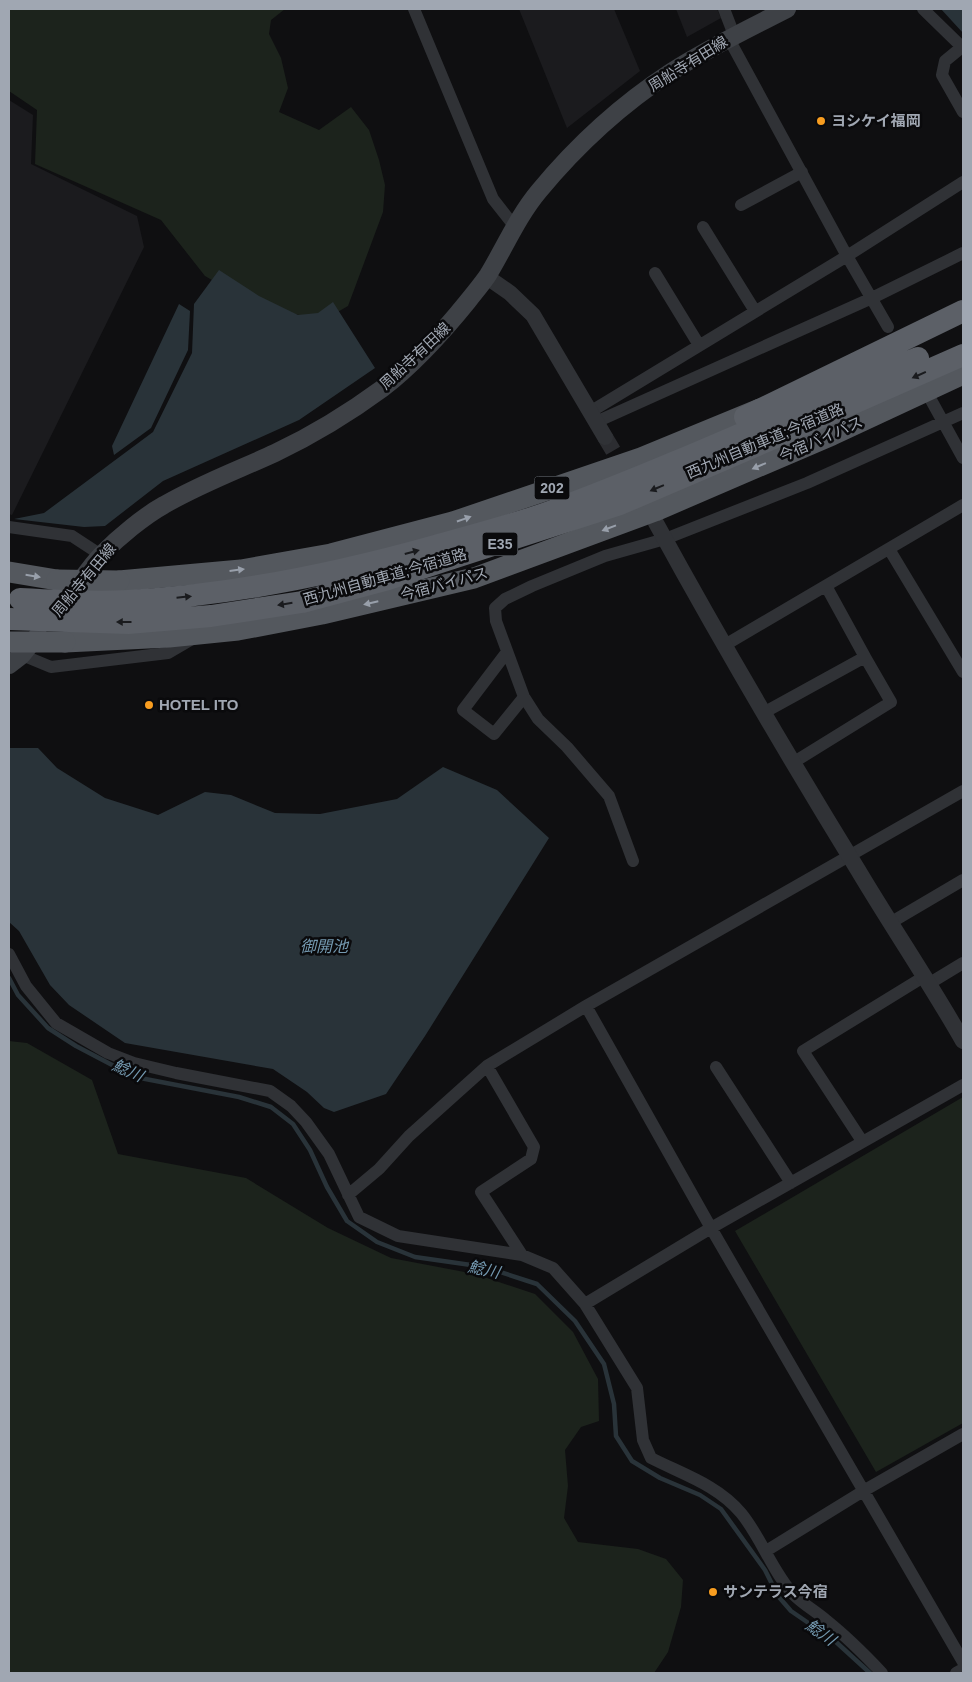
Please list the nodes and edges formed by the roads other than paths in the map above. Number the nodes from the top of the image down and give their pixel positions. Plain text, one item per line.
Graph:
1 (414, 9) edge
2 (724, 9) edge
3 (786, 9) edge
4 (923, 9) edge
5 (732, 37) junction
6 (962, 47) edge
7 (963, 112) edge
8 (802, 172) junction
9 (963, 182) edge
10 (741, 205) dead end
11 (515, 227) junction
12 (703, 227) dead end
13 (963, 254) edge
14 (847, 256) junction
15 (655, 273) dead end
16 (487, 277) junction
17 (872, 298) junction
18 (755, 311) junction
19 (963, 311) edge
20 (963, 320) edge
21 (888, 327) dead end
22 (963, 340) edge
23 (699, 345) junction
24 (963, 355) edge
25 (963, 374) edge
26 (930, 400) dead end
27 (963, 412) edge
28 (593, 417) junction
29 (943, 421) junction
30 (606, 437) tunnel mouth
31 (963, 458) edge
32 (963, 504) edge
33 (551, 511) junction
34 (656, 523) dead end
35 (9, 527) edge
36 (665, 539) junction
37 (890, 549) junction
38 (101, 554) junction
39 (9, 572) edge
40 (826, 586) junction
41 (20, 599) dead end
42 (9, 619) edge
43 (201, 634) junction
44 (725, 645) junction
45 (507, 652) junction
46 (13, 654) edge
47 (865, 657) junction
48 (963, 672) edge
49 (524, 697) junction
50 (764, 712) junction
51 (794, 762) junction
52 (963, 791) edge
53 (849, 856) junction
54 (633, 861) dead end
55 (963, 880) edge
56 (890, 923) junction
57 (9, 954) edge
58 (963, 963) edge
59 (927, 979) junction
60 (586, 1006) junction
61 (963, 1041) edge
62 (487, 1066) junction
63 (716, 1067) dead end
64 (963, 1085) edge
65 (862, 1141) junction
66 (791, 1183) junction
67 (348, 1195) junction
68 (712, 1228) junction
69 (522, 1255) junction
70 (585, 1304) junction
71 (963, 1434) edge
72 (865, 1490) junction
73 (766, 1551) junction
74 (963, 1662) edge
75 (963, 1669) edge
76 (882, 1673) edge
77 (956, 1673) edge

1 - 11 street
2 - 5 street
3 - 5 main road, 周船寺有田線
4 - 6 street
5 - 8 street
5 - 11 main road, 周船寺有田線
6 - 7 street
8 - 10 street
8 - 14 street
9 - 14 street
11 - 16 main road, 周船寺有田線
12 - 18 street
13 - 17 street
14 - 17 street
14 - 18 street
15 - 23 street
16 - 28 street
16 - 38 main road, 周船寺有田線
17 - 21 street
17 - 28 street
18 - 23 street
19 - 33 highway, bridge
39 -> 20 highway, 202, bridge
22 - 33 highway, 西九州自動車道;今宿道路 / E35, bridge
23 - 28 street
24 -> 42 highway, 西九州自動車道;今宿道路 / E35, bridge
25 -> 43 highway, 今宿バイパス
26 - 29 street
27 - 29 street
28 - 30 street
29 - 31 street
29 - 36 street
32 - 37 street
41 -> 33 highway, 西九州自動車道;今宿道路 / E35, bridge
34 - 36 street
35 - 38 street
36 - 44 street
36 - 45 street
37 - 40 street
37 - 48 street
38 - 46 main road, 周船寺有田線
40 - 44 street
40 - 47 street
43 - 46 highway, 今宿バイパス, bridge
43 - 46 street
44 - 50 street
45 - 49 street
45 - 49 street
47 - 50 street
47 - 51 street
49 - 54 street
50 - 51 street
51 - 53 street
52 - 53 street
53 - 56 street
53 - 60 street
55 - 56 street
56 - 59 street
57 - 67 street
58 - 59 street
59 - 61 street
59 - 65 street
60 - 62 street
60 - 68 street
62 - 67 street
62 - 69 street
63 - 66 street
64 - 65 street
65 - 66 street
66 - 68 street
67 - 69 street
68 - 70 street
68 - 72 street
69 - 70 street
70 - 73 street
71 - 72 street
72 - 73 street
72 - 74 street
73 - 76 street
75 - 77 street

